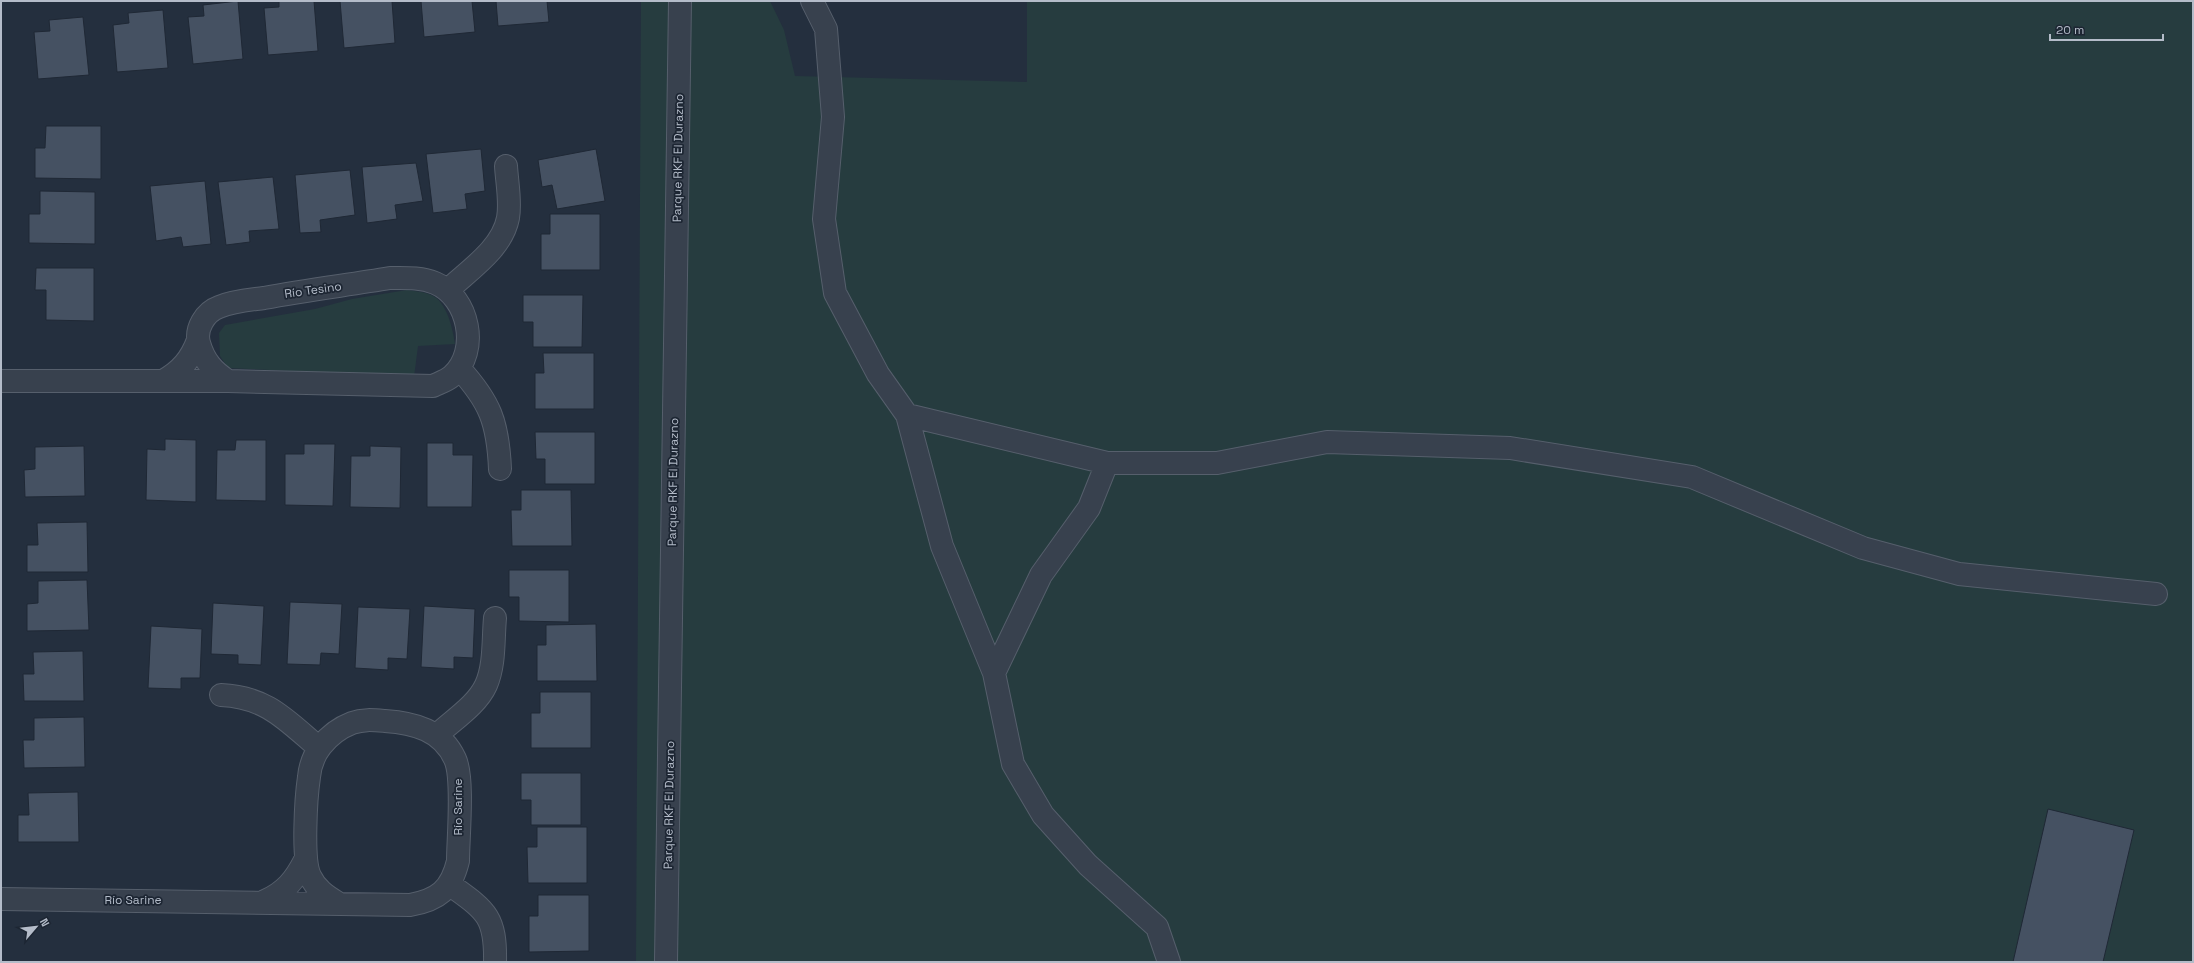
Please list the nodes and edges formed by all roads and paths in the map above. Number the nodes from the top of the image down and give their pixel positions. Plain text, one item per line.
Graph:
1 (680, 1) edge
2 (812, 1) edge
3 (506, 166) dead end
4 (448, 290) junction
5 (198, 340) junction
6 (459, 368) junction
7 (163, 380) junction
8 (1, 381) edge
9 (228, 381) junction
10 (907, 415) junction
11 (1107, 463) junction
12 (500, 469) dead end
13 (2156, 594) dead end
14 (495, 618) dead end
15 (994, 673) junction
16 (221, 695) dead end
17 (437, 735) junction
18 (319, 748) junction
19 (305, 860) junction
20 (449, 884) junction
21 (1, 899) edge
22 (265, 901) junction
23 (338, 903) junction
24 (495, 962) edge
25 (666, 962) edge
26 (1169, 962) edge

1 - 25 street, Parque RKF El Durazno
2 - 10 street
3 - 4 street
4 - 5 street, Río Tesino
4 - 6 street, Río Tesino
5 - 7 street, Río Tesino
5 - 9 street
6 - 9 street, Río Tesino
6 - 12 street
7 - 8 street, Río Tesino
7 - 9 street, Río Tesino
10 - 11 street
10 - 15 street
11 - 13 street
11 - 15 street
14 - 17 street
15 - 26 street
16 - 18 street
17 - 18 street, Río Sarine
17 - 20 street, Río Sarine
18 - 19 street, Río Sarine
19 - 22 street, Río Sarine
19 - 23 street, Río Sarine
20 - 23 street, Río Sarine
20 - 24 street
21 - 22 street, Río Sarine
22 - 23 street, Río Sarine

